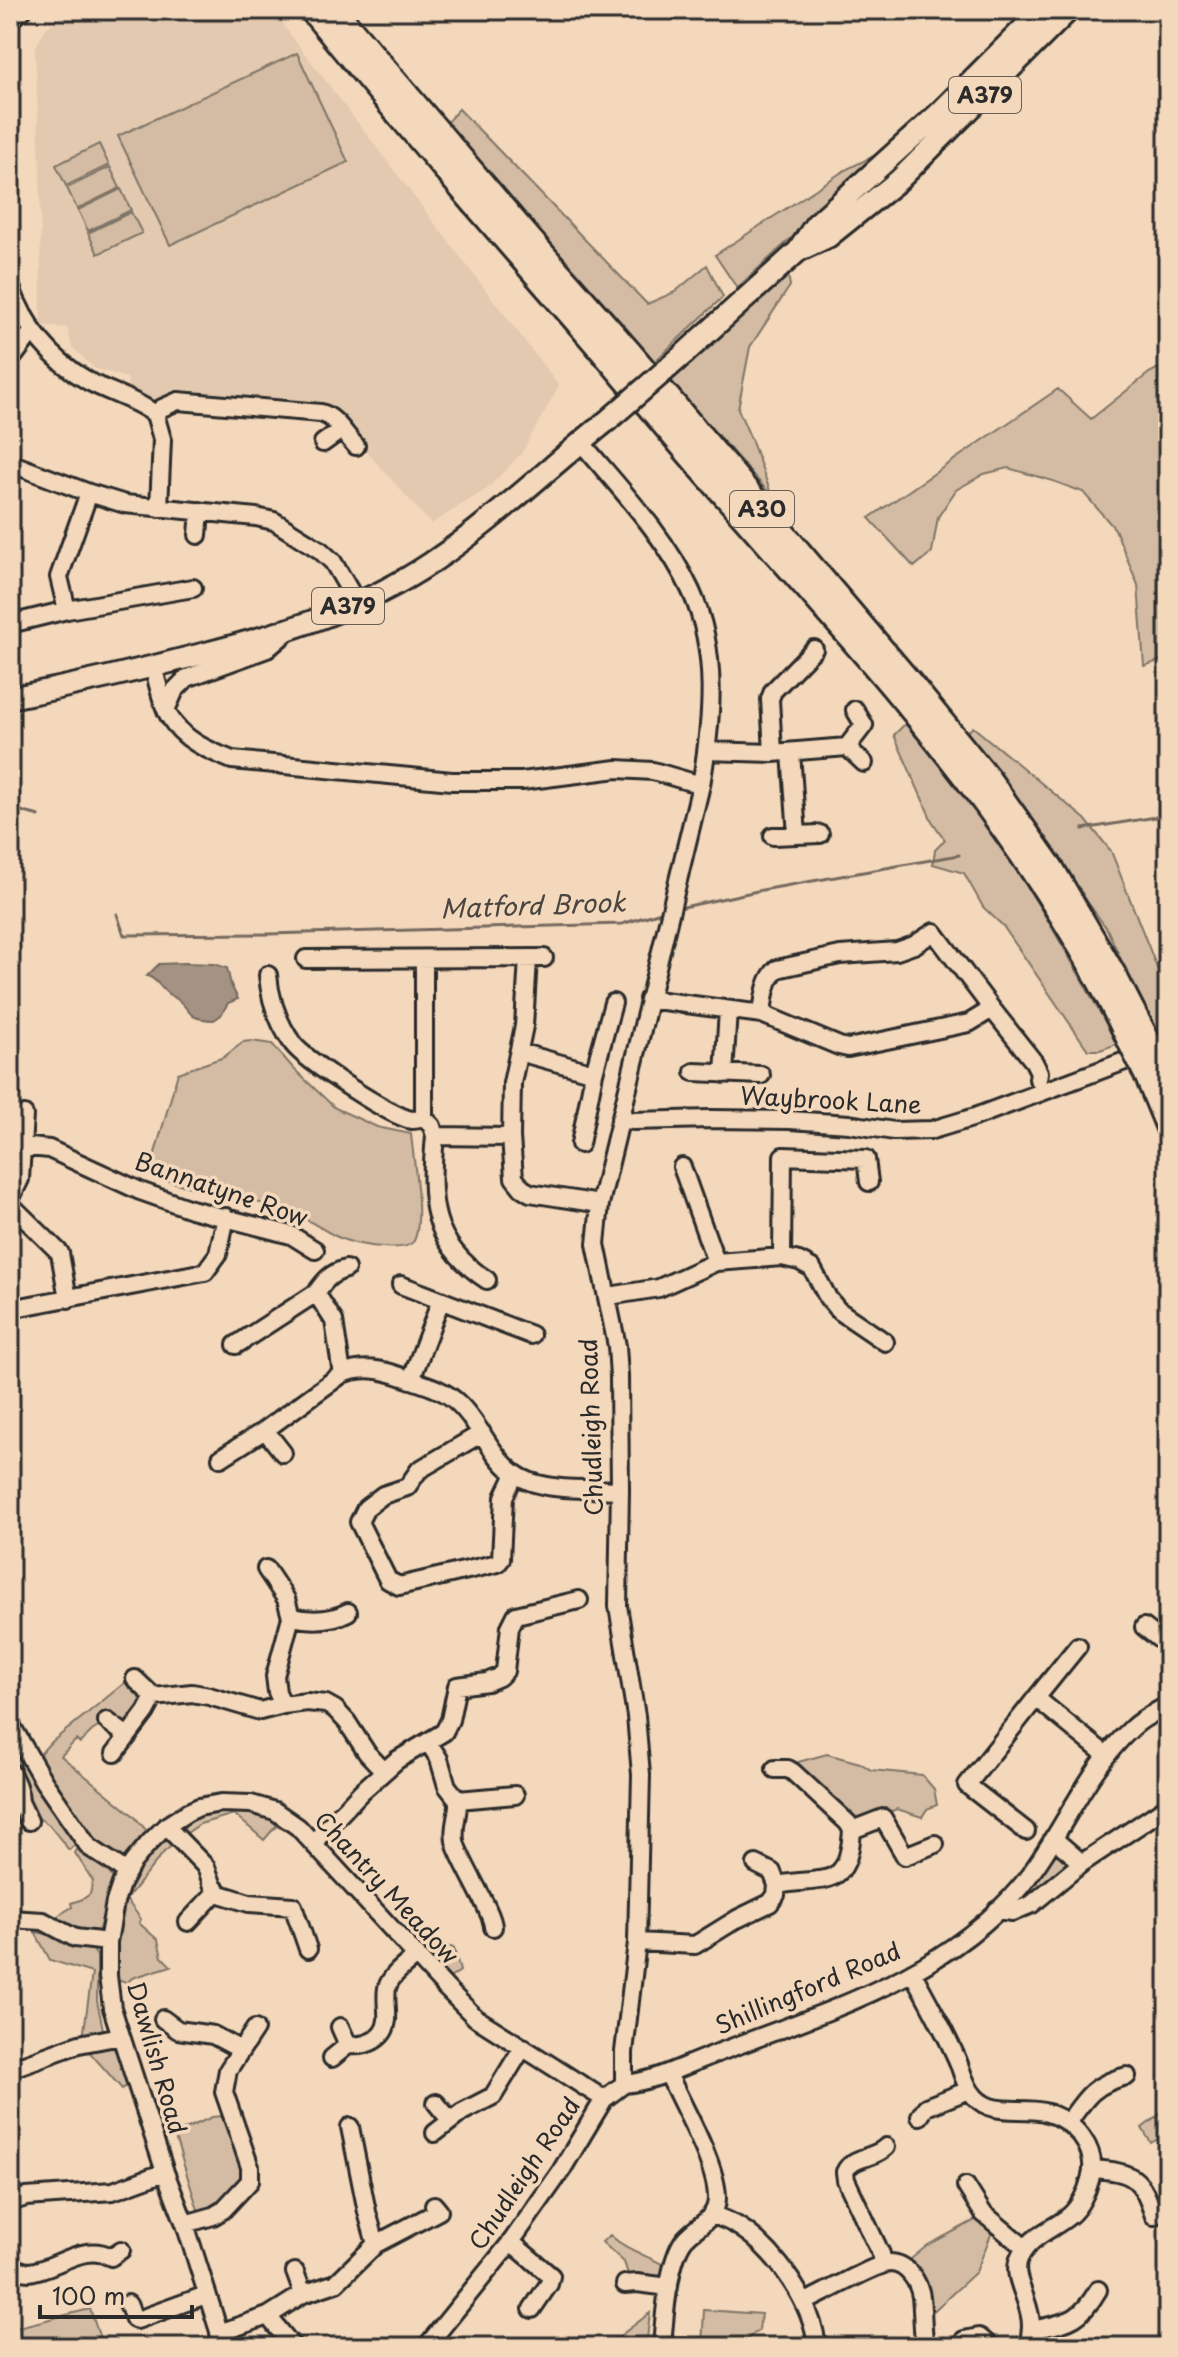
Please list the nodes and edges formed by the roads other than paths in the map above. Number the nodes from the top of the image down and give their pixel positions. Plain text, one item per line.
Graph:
1 (23, 10) edge
2 (311, 10) edge
3 (335, 10) edge
4 (1042, 10) edge
5 (1069, 10) edge
6 (10, 19) edge
7 (798, 251) junction
8 (10, 285) edge
9 (32, 332) junction
10 (10, 361) edge
11 (155, 414) junction
12 (341, 430) junction
13 (581, 442) junction
14 (323, 443) dead end
15 (356, 446) dead end
16 (10, 463) edge
17 (89, 493) junction
18 (159, 508) junction
19 (200, 511) junction
20 (198, 535) dead end
21 (193, 588) dead end
22 (357, 603) junction
23 (67, 610) junction
24 (10, 624) edge
25 (292, 629) junction
26 (814, 649) dead end
27 (153, 667) junction
28 (10, 698) edge
29 (166, 710) junction
30 (855, 710) dead end
31 (847, 747) junction
32 (707, 751) junction
33 (773, 753) junction
34 (791, 753) junction
35 (864, 763) dead end
36 (701, 785) junction
37 (820, 834) dead end
38 (797, 835) junction
39 (773, 836) dead end
40 (306, 959) dead end
41 (424, 959) junction
42 (268, 975) dead end
43 (648, 999) junction
44 (613, 1003) dead end
45 (992, 1009) junction
46 (728, 1010) junction
47 (762, 1014) junction
48 (1149, 1043) edge
49 (519, 1052) junction
50 (694, 1072) dead end
51 (594, 1073) junction
52 (724, 1074) junction
53 (761, 1075) dead end
54 (1160, 1077) edge
55 (1038, 1079) dead end
56 (24, 1115) dead end
57 (424, 1118) junction
58 (620, 1119) junction
59 (1168, 1128) edge
60 (435, 1136) junction
61 (511, 1137) junction
62 (580, 1144) dead end
63 (21, 1146) junction
64 (682, 1167) dead end
65 (869, 1182) dead end
66 (10, 1202) edge
67 (600, 1204) junction
68 (226, 1217) junction
69 (315, 1250) dead end
70 (782, 1257) junction
71 (716, 1262) junction
72 (346, 1269) dead end
73 (487, 1280) dead end
74 (401, 1285) dead end
75 (316, 1293) junction
76 (609, 1296) junction
77 (68, 1299) junction
78 (441, 1300) junction
79 (10, 1309) edge
80 (531, 1335) dead end
81 (885, 1342) dead end
82 (236, 1345) dead end
83 (342, 1374) junction
84 (411, 1380) junction
85 (265, 1430) junction
86 (482, 1433) junction
87 (283, 1453) dead end
88 (221, 1458) dead end
89 (515, 1474) junction
90 (620, 1490) junction
91 (266, 1569) dead end
92 (579, 1600) dead end
93 (348, 1612) dead end
94 (291, 1617) junction
95 (1144, 1627) dead end
96 (1078, 1646) dead end
97 (1168, 1646) edge
98 (135, 1679) dead end
99 (154, 1697) junction
100 (1036, 1698) junction
101 (283, 1705) junction
102 (1168, 1705) edge
103 (107, 1721) dead end
104 (10, 1723) edge
105 (126, 1735) junction
106 (428, 1742) junction
107 (115, 1753) dead end
108 (1106, 1755) junction
109 (775, 1769) dead end
110 (10, 1771) edge
111 (384, 1771) junction
112 (515, 1795) dead end
113 (458, 1800) junction
114 (15, 1805) edge
115 (1168, 1806) edge
116 (29, 1821) dead end
117 (166, 1826) junction
118 (852, 1830) junction
119 (1026, 1831) dead end
120 (1053, 1838) junction
121 (313, 1843) junction
122 (935, 1844) dead end
123 (1082, 1863) junction
124 (756, 1864) dead end
125 (127, 1872) junction
126 (777, 1885) junction
127 (217, 1891) junction
128 (502, 1898) dead end
129 (484, 1904) junction
130 (997, 1910) junction
131 (10, 1919) edge
132 (188, 1922) dead end
133 (493, 1927) dead end
134 (108, 1942) junction
135 (637, 1942) junction
136 (308, 1949) dead end
137 (417, 1955) junction
138 (912, 1972) junction
139 (163, 2019) dead end
140 (340, 2027) dead end
141 (255, 2029) dead end
142 (121, 2036) junction
143 (348, 2045) junction
144 (523, 2047) junction
145 (241, 2050) junction
146 (332, 2058) dead end
147 (10, 2069) edge
148 (668, 2073) junction
149 (1127, 2076) dead end
150 (624, 2084) junction
151 (969, 2090) junction
152 (604, 2099) junction
153 (436, 2103) dead end
154 (920, 2116) dead end
155 (450, 2120) junction
156 (1068, 2123) junction
157 (350, 2127) dead end
158 (435, 2133) dead end
159 (886, 2147) dead end
160 (1092, 2169) junction
161 (165, 2172) junction
162 (966, 2186) dead end
163 (10, 2202) edge
164 (434, 2205) dead end
165 (712, 2215) junction
166 (1154, 2216) dead end
167 (185, 2224) junction
168 (511, 2242) junction
169 (376, 2244) junction
170 (1025, 2248) junction
171 (121, 2250) dead end
172 (883, 2263) junction
173 (10, 2265) edge
174 (295, 2272) dead end
175 (625, 2284) dead end
176 (669, 2287) junction
177 (1098, 2290) dead end
178 (303, 2294) junction
179 (206, 2295) junction
180 (805, 2302) junction
181 (128, 2304) dead end
182 (532, 2309) dead end
183 (268, 2316) junction
184 (1032, 2330) junction
185 (221, 2340) edge
186 (293, 2347) edge
187 (426, 2347) edge
188 (662, 2347) edge
189 (817, 2347) edge
190 (925, 2347) edge
191 (1027, 2347) edge

1 - 6 street
2 - 48 highway, A30
3 - 48 highway, A30
4 - 7 main road, A379
5 - 7 main road, A379
7 - 13 main road, A379, bridge
8 - 9 street
9 - 10 street
9 - 11 street
11 - 12 street
11 - 18 street
12 - 14 street
12 - 15 street
13 - 22 main road, A379
13 - 32 street, Chudleigh Road
16 - 17 street
17 - 18 street
17 - 23 street
18 - 19 street
19 - 20 street
19 - 22 street
21 - 23 street
22 - 25 main road, A379
23 - 24 street
25 - 27 main road, A379
25 - 29 street
26 - 33 street
27 - 28 main road, A379
27 - 29 street
29 - 36 street
30 - 31 street
31 - 34 street
31 - 35 street
32 - 33 street
32 - 36 street, Chudleigh Road
33 - 34 street
34 - 38 street
36 - 43 street, Chudleigh Road
37 - 38 street
38 - 39 street
40 - 41 street
41 - 49 street
41 - 57 street
42 - 57 street
43 - 46 street
43 - 58 street, Chudleigh Road
44 - 51 street
45 - 47 street
45 - 47 street
45 - 55 street
46 - 47 street
46 - 52 street
48 - 54 highway, A30, bridge
48 - 58 street, Waybrook Lane
49 - 51 street
49 - 61 street
50 - 52 street
51 - 62 street
52 - 53 street
54 - 59 highway, A30
56 - 63 street
57 - 60 street
58 - 67 street, Chudleigh Road
60 - 61 street
60 - 73 street
61 - 67 street
63 - 66 street
63 - 68 street, Bannatyne Row
64 - 71 street
65 - 70 street
66 - 77 street
67 - 76 street, Chudleigh Road
68 - 69 street, Bannatyne Row
68 - 77 street
70 - 71 street
70 - 81 street
71 - 76 street
72 - 75 street
74 - 78 street
75 - 82 street
75 - 83 street
76 - 90 street, Chudleigh Road
77 - 79 street
78 - 80 street
78 - 84 street
83 - 84 street
83 - 85 street
84 - 86 street
85 - 87 street
85 - 88 street
86 - 89 street
86 - 89 street
89 - 90 street
90 - 135 street, Chudleigh Road
91 - 94 street
92 - 106 street
93 - 94 street
94 - 101 street
95 - 97 street
96 - 100 street
98 - 99 street
99 - 101 street
99 - 105 street
100 - 108 street
100 - 119 street
101 - 111 street
102 - 108 street, Shillingford Road
103 - 105 street
104 - 125 street
105 - 107 street
106 - 111 street
106 - 113 street
108 - 120 street, Shillingford Road
109 - 118 street
110 - 114 street
111 - 121 street
112 - 113 street
113 - 129 street
114 - 116 street
115 - 123 street
117 - 121 street, Chantry Meadow
117 - 125 street, Chantry Meadow
117 - 127 street
118 - 122 street
118 - 126 street
120 - 123 street
120 - 130 street, Shillingford Road
121 - 137 street, Chantry Meadow
123 - 130 street
124 - 126 street
125 - 134 street, Dawlish Road
126 - 135 street
127 - 132 street
127 - 136 street
128 - 129 street
129 - 133 street
130 - 138 street, Shillingford Road
131 - 134 street
134 - 142 street, Dawlish Road
135 - 150 street, Chudleigh Road
137 - 143 street
137 - 144 street, Chantry Meadow
138 - 148 street, Shillingford Road
138 - 151 street
139 - 145 street
140 - 143 street
141 - 145 street
142 - 147 street
142 - 161 street, Dawlish Road
143 - 146 street
144 - 152 street, Chantry Meadow
144 - 155 street
145 - 167 street
148 - 150 street, Shillingford Road
148 - 165 street
149 - 156 street
150 - 152 street, Chudleigh Road
151 - 154 street
151 - 156 street
152 - 168 street, Chudleigh Road
153 - 155 street
155 - 158 street
156 - 160 street
157 - 169 street
159 - 172 street
160 - 166 street
160 - 170 street
161 - 163 street
161 - 167 street, Dawlish Road
162 - 170 street
164 - 169 street
165 - 176 street
165 - 180 street
167 - 179 street, Dawlish Road
168 - 182 street
168 - 187 street, Chudleigh Road
169 - 178 street
170 - 184 street
171 - 173 street
172 - 180 street
172 - 190 street
174 - 178 street
175 - 176 street
176 - 188 street
177 - 184 street
178 - 183 street
179 - 181 street
179 - 185 street, Dawlish Road
180 - 189 street
183 - 185 street
183 - 186 street
184 - 191 street

